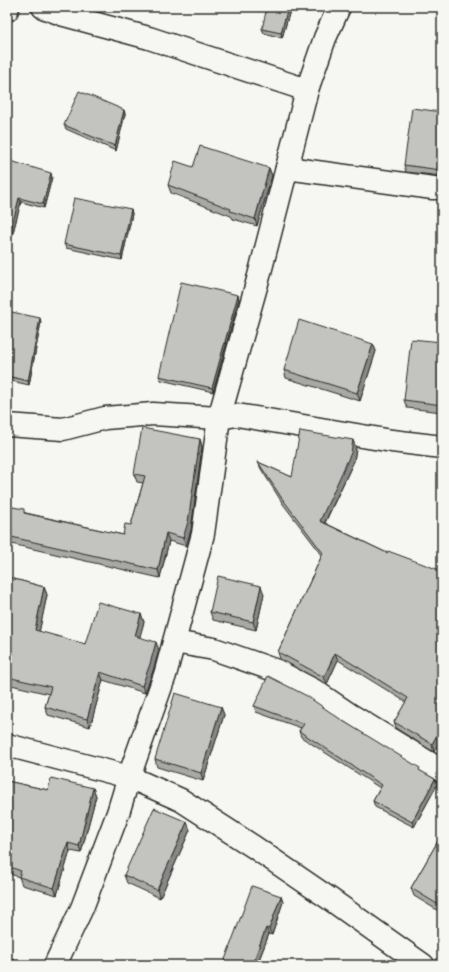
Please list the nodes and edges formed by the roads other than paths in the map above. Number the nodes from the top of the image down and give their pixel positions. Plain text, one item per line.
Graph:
1 (8, 7) edge
2 (42, 7) edge
3 (339, 7) edge
4 (7, 10) edge
5 (65, 11) edge
6 (307, 90) junction
7 (287, 168) junction
8 (442, 188) edge
9 (219, 418) junction
10 (7, 425) edge
11 (442, 447) edge
12 (174, 642) junction
13 (7, 745) edge
14 (442, 771) edge
15 (129, 777) junction
16 (55, 965) edge
17 (423, 965) edge

1 - 4 street
2 - 5 street
3 - 6 street
5 - 6 street
6 - 7 street
7 - 8 street
7 - 9 street
9 - 10 street
9 - 11 street
9 - 12 street
12 - 14 street
12 - 15 street
13 - 15 street
15 - 16 street
15 - 17 street

